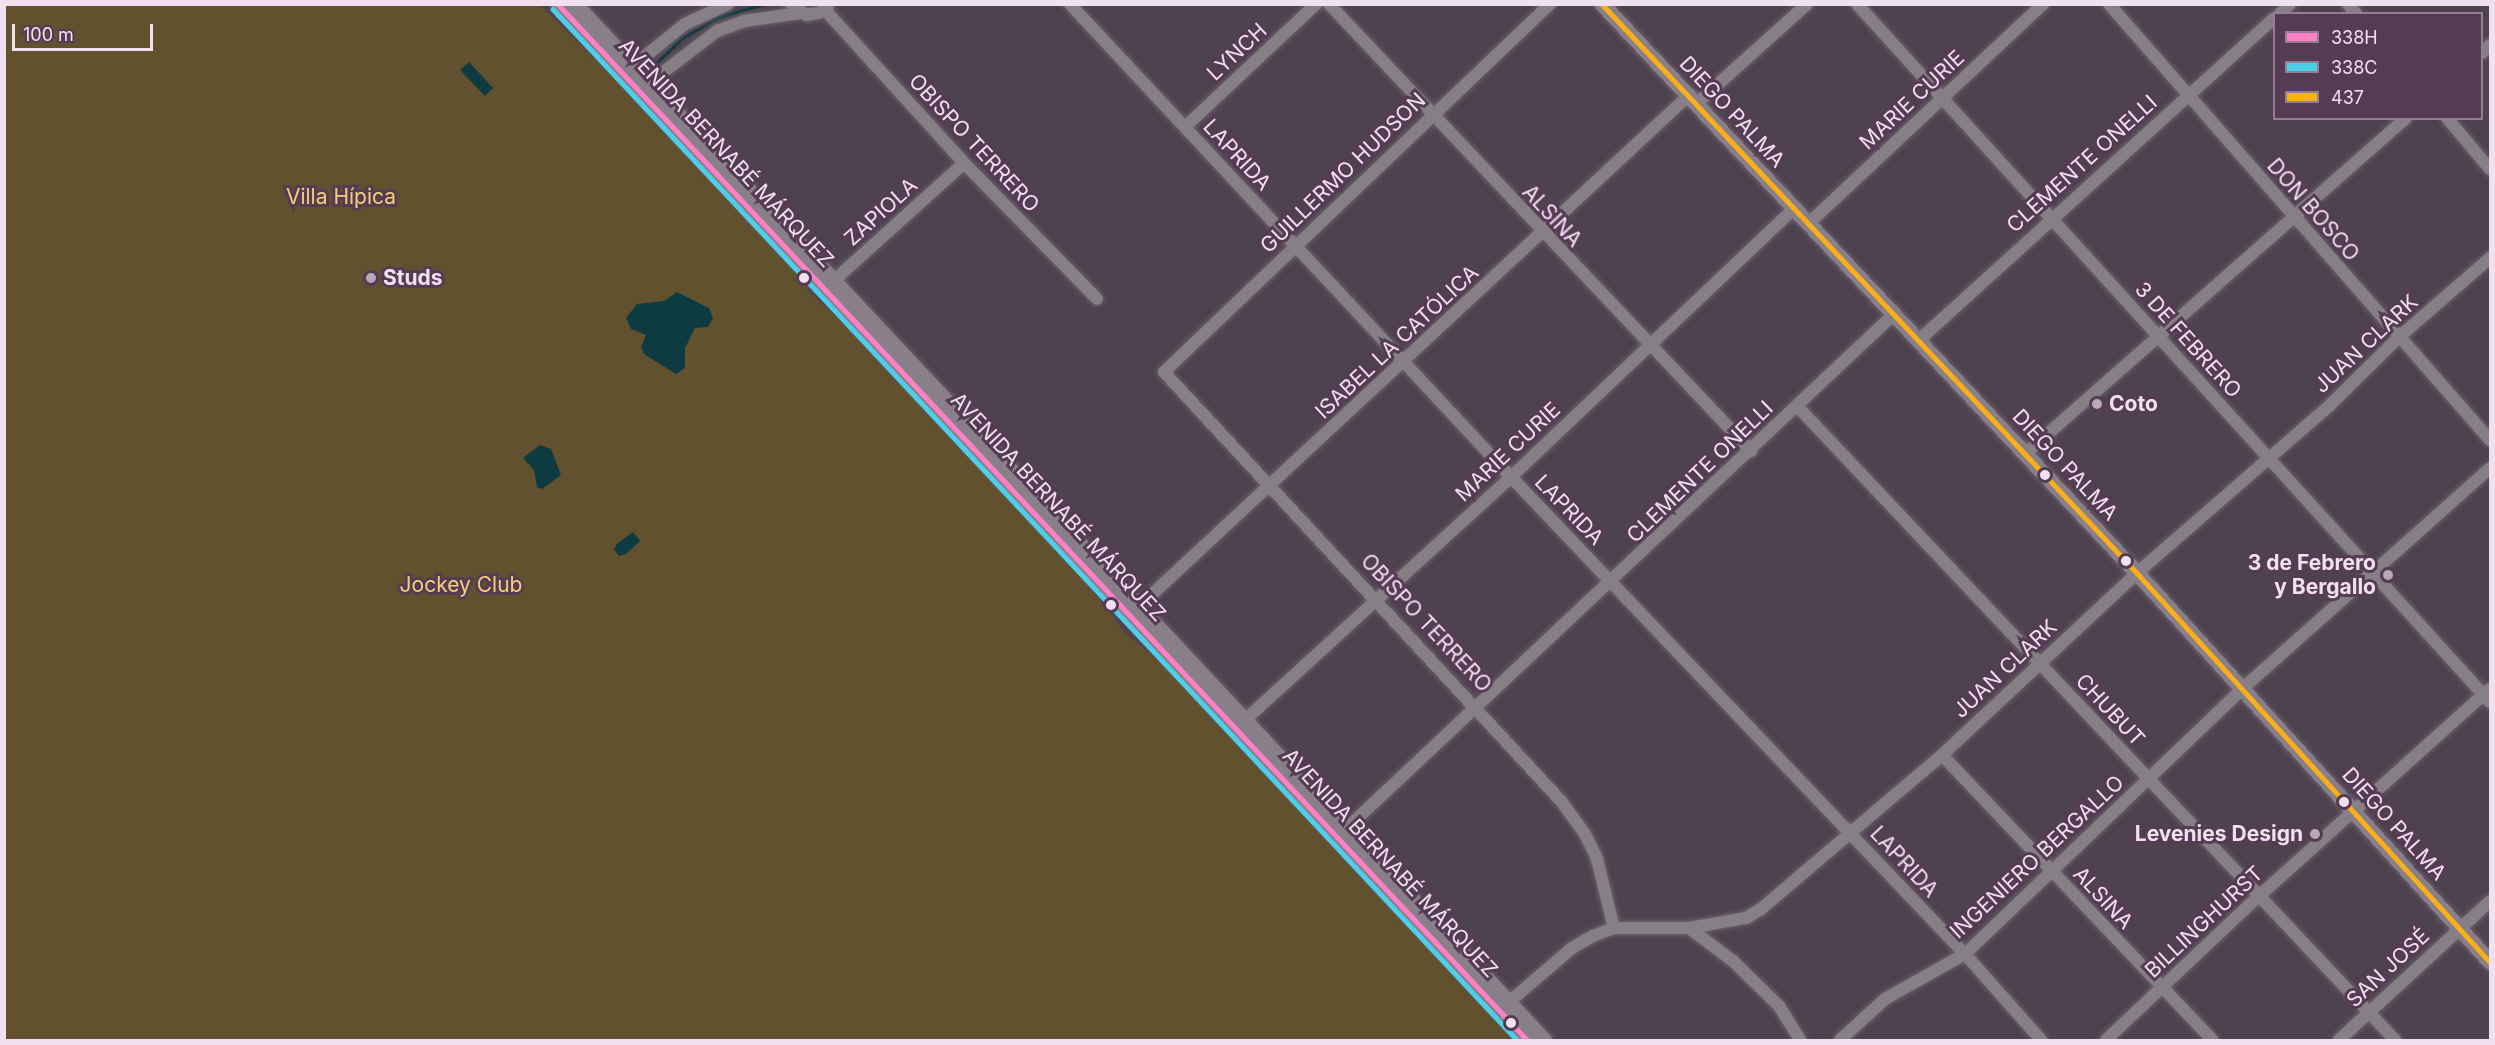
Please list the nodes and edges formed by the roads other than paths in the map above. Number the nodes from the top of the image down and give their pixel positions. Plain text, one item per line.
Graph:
1 (558, 4) edge
2 (575, 4) edge
3 (728, 4) edge
4 (1070, 4) edge
5 (1316, 4) edge
6 (1329, 4) edge
7 (1550, 4) edge
8 (1602, 4) edge
9 (1807, 4) edge
10 (1857, 4) edge
11 (2043, 4) edge
12 (2109, 4) edge
13 (827, 7) edge
14 (796, 9) edge
15 (2273, 19) edge
16 (633, 66) junction
17 (649, 83) junction
18 (2187, 94) junction
19 (1942, 99) junction
20 (1692, 100) junction
21 (1430, 116) junction
22 (2404, 120) edge
23 (2449, 120) edge
24 (1185, 127) junction
25 (964, 163) junction
26 (2490, 169) edge
27 (1794, 208) junction
28 (2292, 216) junction
29 (2051, 218) junction
30 (1808, 224) junction
31 (1542, 234) junction
32 (1295, 246) junction
33 (2490, 258) edge
34 (830, 285) junction
35 (1097, 299) dead end
36 (1894, 314) junction
37 (2158, 337) junction
38 (2399, 337) junction
39 (1918, 340) junction
40 (1648, 346) junction
41 (1404, 364) junction
42 (1164, 372) joint
43 (1797, 406) junction
44 (2490, 440) edge
45 (1750, 451) junction
46 (2025, 454) junction
47 (2268, 458) junction
48 (2490, 468) edge
49 (1511, 477) junction
50 (1270, 484) junction
51 (2372, 572) junction
52 (2137, 573) junction
53 (1612, 583) junction
54 (1378, 599) junction
55 (1134, 611) junction
56 (2040, 664) junction
57 (2242, 688) junction
58 (2488, 696) edge
59 (1478, 708) junction
60 (1245, 720) junction
61 (1942, 755) junction
62 (2148, 778) junction
63 (2354, 811) junction
64 (1346, 829) junction
65 (1852, 835) junction
66 (2053, 873) junction
67 (2259, 896) junction
68 (2490, 901) edge
69 (1614, 928) junction
70 (1689, 928) junction
71 (2460, 928) junction
72 (1965, 954) junction
73 (2490, 962) edge
74 (2162, 988) junction
75 (1504, 1007) junction
76 (2369, 1013) junction
77 (1527, 1041) edge
78 (1544, 1041) edge
79 (1800, 1041) edge
80 (1840, 1041) edge
81 (2041, 1041) edge
82 (2106, 1041) edge
83 (2212, 1041) edge
84 (2339, 1041) edge
85 (2395, 1041) edge

1 - 34 main road, AVENIDA BERNABÉ MÁRQUEZ
2 - 16 main road, AVENIDA BERNABÉ MÁRQUEZ
3 - 16 street
4 - 24 street, LAPRIDA
5 - 24 street, LYNCH
6 - 21 street, ALSINA
7 - 21 street, GUILLERMO HUDSON
8 - 20 main road, DIEGO PALMA
9 - 20 street, ISABEL LA CATÓLICA
10 - 19 street, 3 DE FEBRERO
11 - 19 street, MARIE CURIE
12 - 18 street, DON BOSCO
13 - 14 street
13 - 25 street, OBISPO TERRERO
14 - 17 street
15 - 18 street, CLEMENTE ONELLI
16 - 17 main road, AVENIDA BERNABÉ MÁRQUEZ
17 - 34 main road, AVENIDA BERNABÉ MÁRQUEZ
18 - 28 street, DON BOSCO
18 - 29 street, CLEMENTE ONELLI
19 - 29 street, 3 DE FEBRERO
19 - 30 street, MARIE CURIE
20 - 27 main road, DIEGO PALMA
20 - 31 street, ISABEL LA CATÓLICA
21 - 31 street, ALSINA
21 - 32 street, GUILLERMO HUDSON
22 - 28 street
23 - 26 street
24 - 32 street, LAPRIDA
25 - 34 street, ZAPIOLA
25 - 35 street, OBISPO TERRERO
27 - 30 main road, DIEGO PALMA
27 - 40 street, MARIE CURIE
28 - 37 street
28 - 38 street, DON BOSCO
29 - 37 street, 3 DE FEBRERO
29 - 39 street, CLEMENTE ONELLI
30 - 36 main road, DIEGO PALMA
31 - 40 street, ALSINA
31 - 41 street, ISABEL LA CATÓLICA
32 - 41 street, LAPRIDA
32 - 42 street, GUILLERMO HUDSON
33 - 38 street, JUAN CLARK
34 - 55 main road, AVENIDA BERNABÉ MÁRQUEZ
36 - 39 main road, DIEGO PALMA
36 - 43 street, CLEMENTE ONELLI
37 - 46 street
37 - 47 street, 3 DE FEBRERO
38 - 44 street, DON BOSCO
38 - 47 street, JUAN CLARK
39 - 46 main road, DIEGO PALMA
40 - 45 street, ALSINA
40 - 49 street, MARIE CURIE
41 - 49 street, LAPRIDA
41 - 50 street, ISABEL LA CATÓLICA
42 - 50 street, OBISPO TERRERO
43 - 45 street, CLEMENTE ONELLI
43 - 56 street, CHUBUT
45 - 53 street, CLEMENTE ONELLI
46 - 52 main road, DIEGO PALMA
47 - 51 street, 3 DE FEBRERO
47 - 52 street, JUAN CLARK
48 - 51 street, INGENIERO BERGALLO
49 - 53 street, LAPRIDA
49 - 54 street, MARIE CURIE
50 - 54 street, OBISPO TERRERO
50 - 55 street, ISABEL LA CATÓLICA
51 - 57 street, INGENIERO BERGALLO
51 - 58 street, 3 DE FEBRERO
52 - 56 street, JUAN CLARK
52 - 57 main road, DIEGO PALMA
53 - 59 street, CLEMENTE ONELLI
53 - 65 street, LAPRIDA
54 - 59 street, OBISPO TERRERO
54 - 60 street, MARIE CURIE
55 - 60 main road, AVENIDA BERNABÉ MÁRQUEZ
55 - 75 main road, AVENIDA BERNABÉ MÁRQUEZ
56 - 61 street, JUAN CLARK
56 - 62 street, CHUBUT
57 - 62 street, INGENIERO BERGALLO
57 - 63 main road, DIEGO PALMA
58 - 63 street, BILLINGHURST
59 - 64 street, CLEMENTE ONELLI
59 - 69 street, OBISPO TERRERO
60 - 64 main road, AVENIDA BERNABÉ MÁRQUEZ
61 - 65 street, JUAN CLARK
61 - 66 street, ALSINA
62 - 66 street, INGENIERO BERGALLO
62 - 67 street, CHUBUT
63 - 67 street, BILLINGHURST
63 - 71 main road, DIEGO PALMA
64 - 75 main road, AVENIDA BERNABÉ MÁRQUEZ
65 - 70 street, JUAN CLARK
65 - 72 street, LAPRIDA
66 - 72 street, INGENIERO BERGALLO
66 - 74 street, ALSINA
67 - 74 street, BILLINGHURST
67 - 76 street, CHUBUT
68 - 71 street, SAN JOSÉ
69 - 70 street, JUAN CLARK
69 - 75 street, JUAN CLARK
70 - 79 street
71 - 73 main road, DIEGO PALMA
71 - 76 street, SAN JOSÉ
72 - 80 street, INGENIERO BERGALLO
72 - 81 street, LAPRIDA
74 - 82 street, BILLINGHURST
74 - 83 street, ALSINA
75 - 77 main road, AVENIDA BERNABÉ MÁRQUEZ
75 - 78 main road, AVENIDA BERNABÉ MÁRQUEZ
76 - 84 street, SAN JOSÉ
76 - 85 street, CHUBUT

